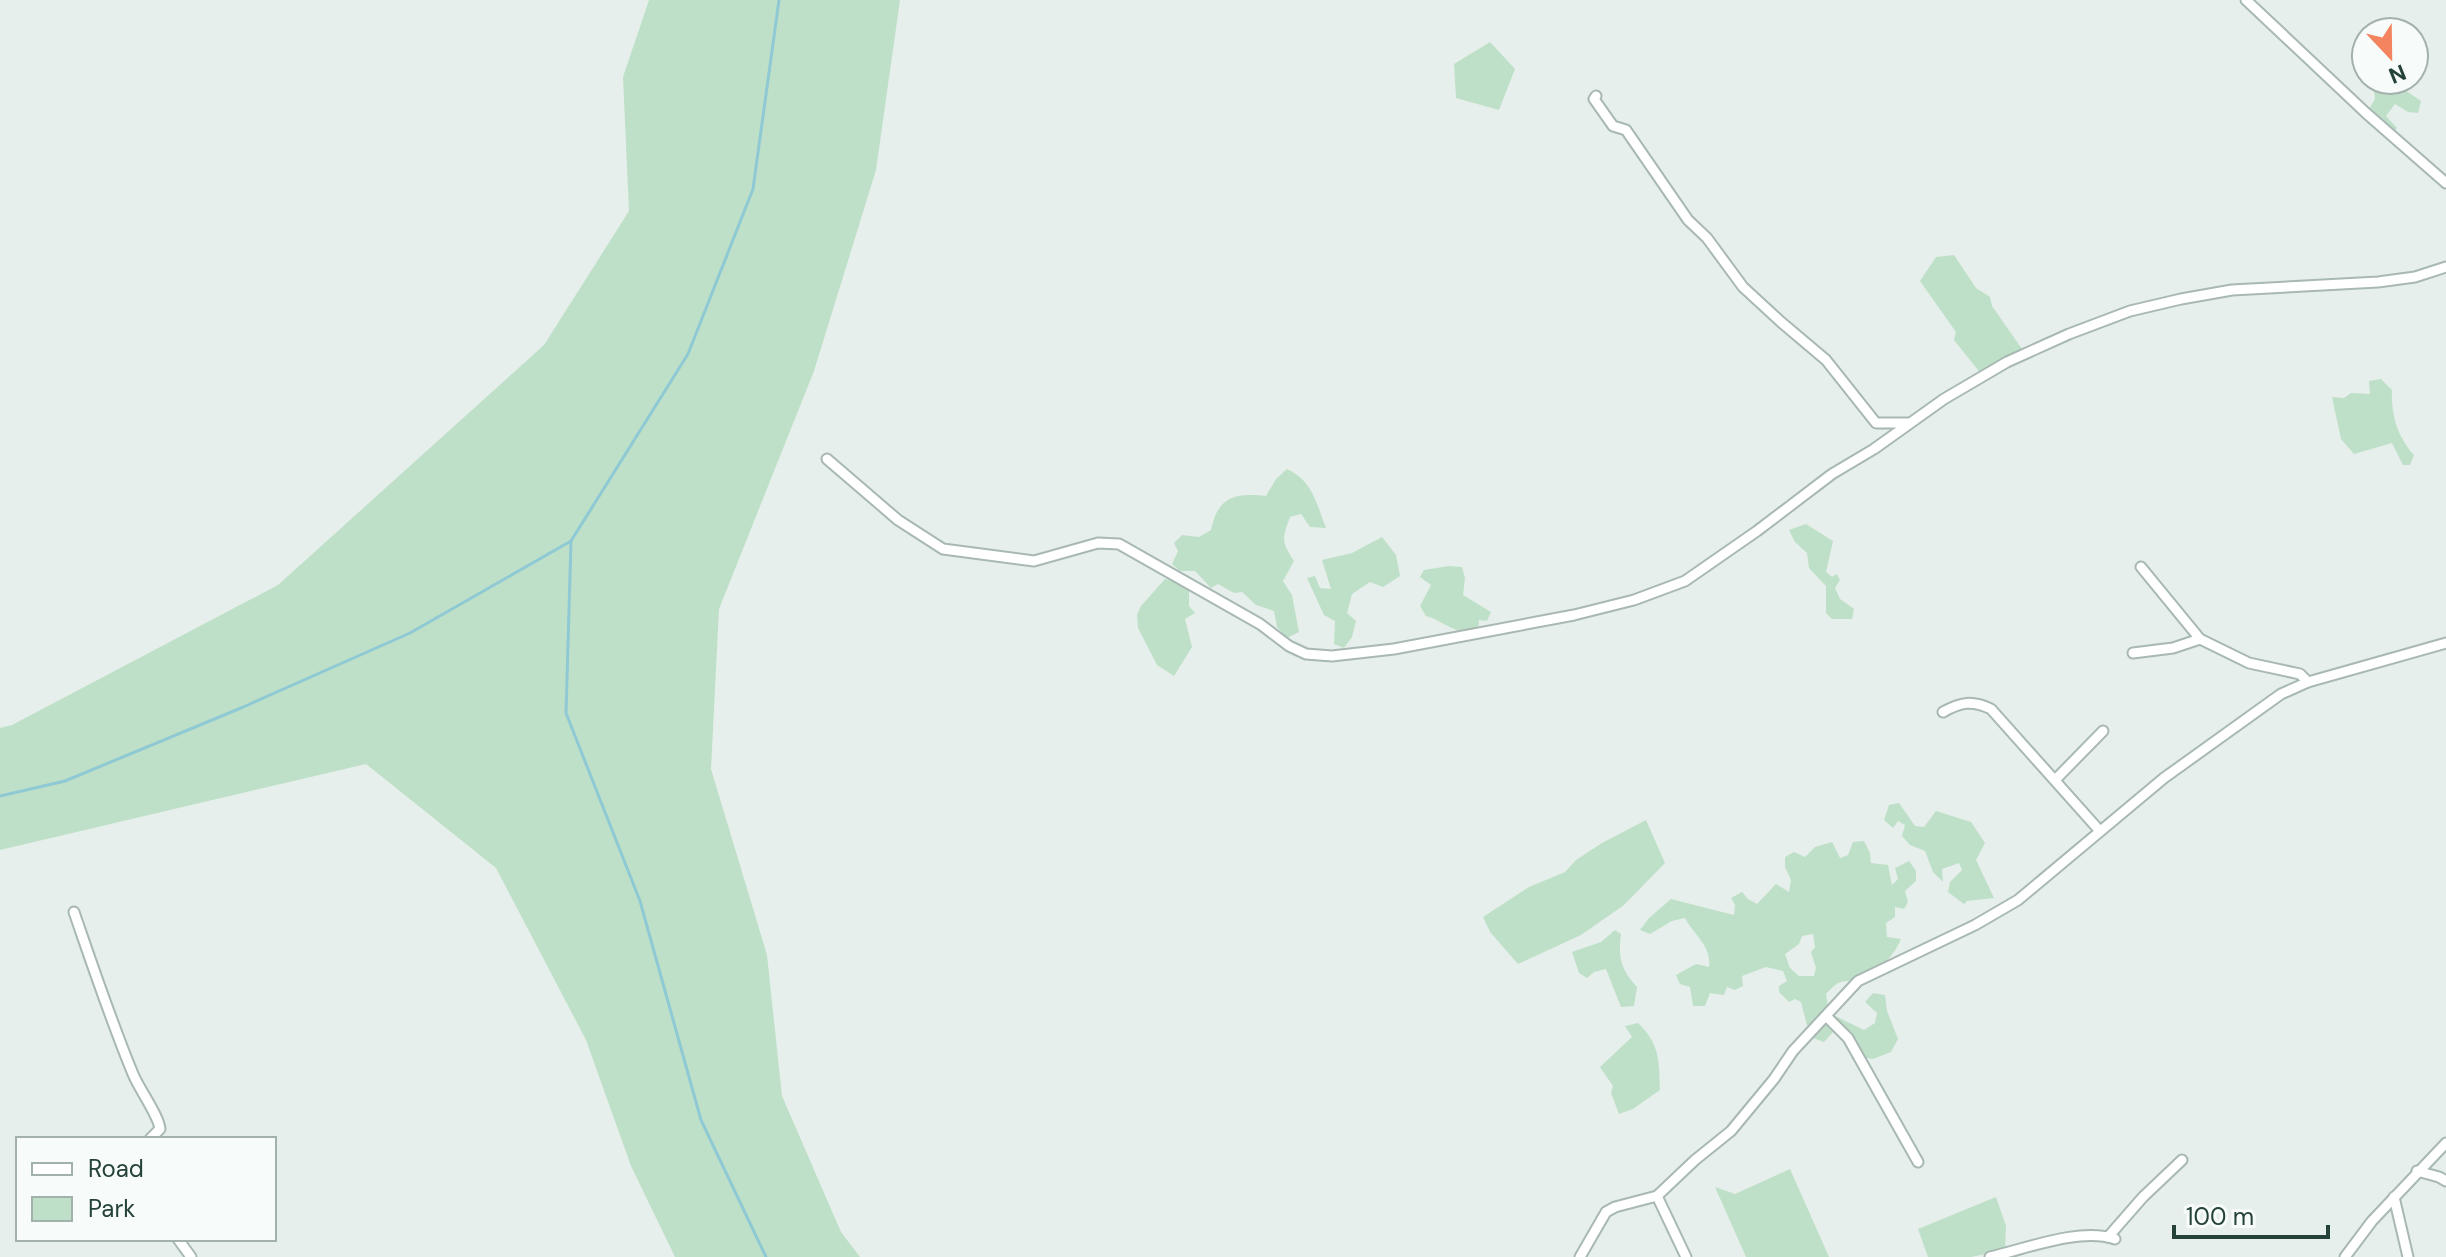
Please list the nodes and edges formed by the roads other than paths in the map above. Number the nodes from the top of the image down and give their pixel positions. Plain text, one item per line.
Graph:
1 (2246, 0) edge
2 (1596, 96) dead end
3 (2446, 183) edge
4 (2446, 267) edge
5 (1909, 423) junction
6 (827, 459) dead end
7 (2141, 567) dead end
8 (2200, 639) junction
9 (2446, 643) edge
10 (2133, 653) dead end
11 (2308, 682) junction
12 (1943, 712) dead end
13 (2103, 731) dead end
14 (2056, 779) junction
15 (2099, 830) junction
16 (74, 912) dead end
17 (1826, 1016) junction
18 (152, 1137) edge
19 (2446, 1143) edge
20 (2432, 1158) junction
21 (2182, 1160) dead end
22 (1918, 1162) dead end
23 (2417, 1171) junction
24 (2442, 1179) edge
25 (1657, 1196) junction
26 (2394, 1197) junction
27 (1580, 1257) edge
28 (1686, 1257) edge
29 (1990, 1257) edge
30 (2345, 1257) edge
31 (2408, 1257) edge

1 - 3 street
2 - 5 street
4 - 5 street
5 - 6 street
7 - 8 street
8 - 10 street
8 - 11 street
9 - 11 street
11 - 15 street
12 - 14 street
13 - 14 street
14 - 15 street
15 - 17 street
16 - 18 street
17 - 22 street
17 - 25 street
19 - 20 street
20 - 23 street
20 - 24 street
21 - 29 street
23 - 24 street
23 - 26 street
25 - 27 street
25 - 28 street
26 - 30 street
26 - 31 street

